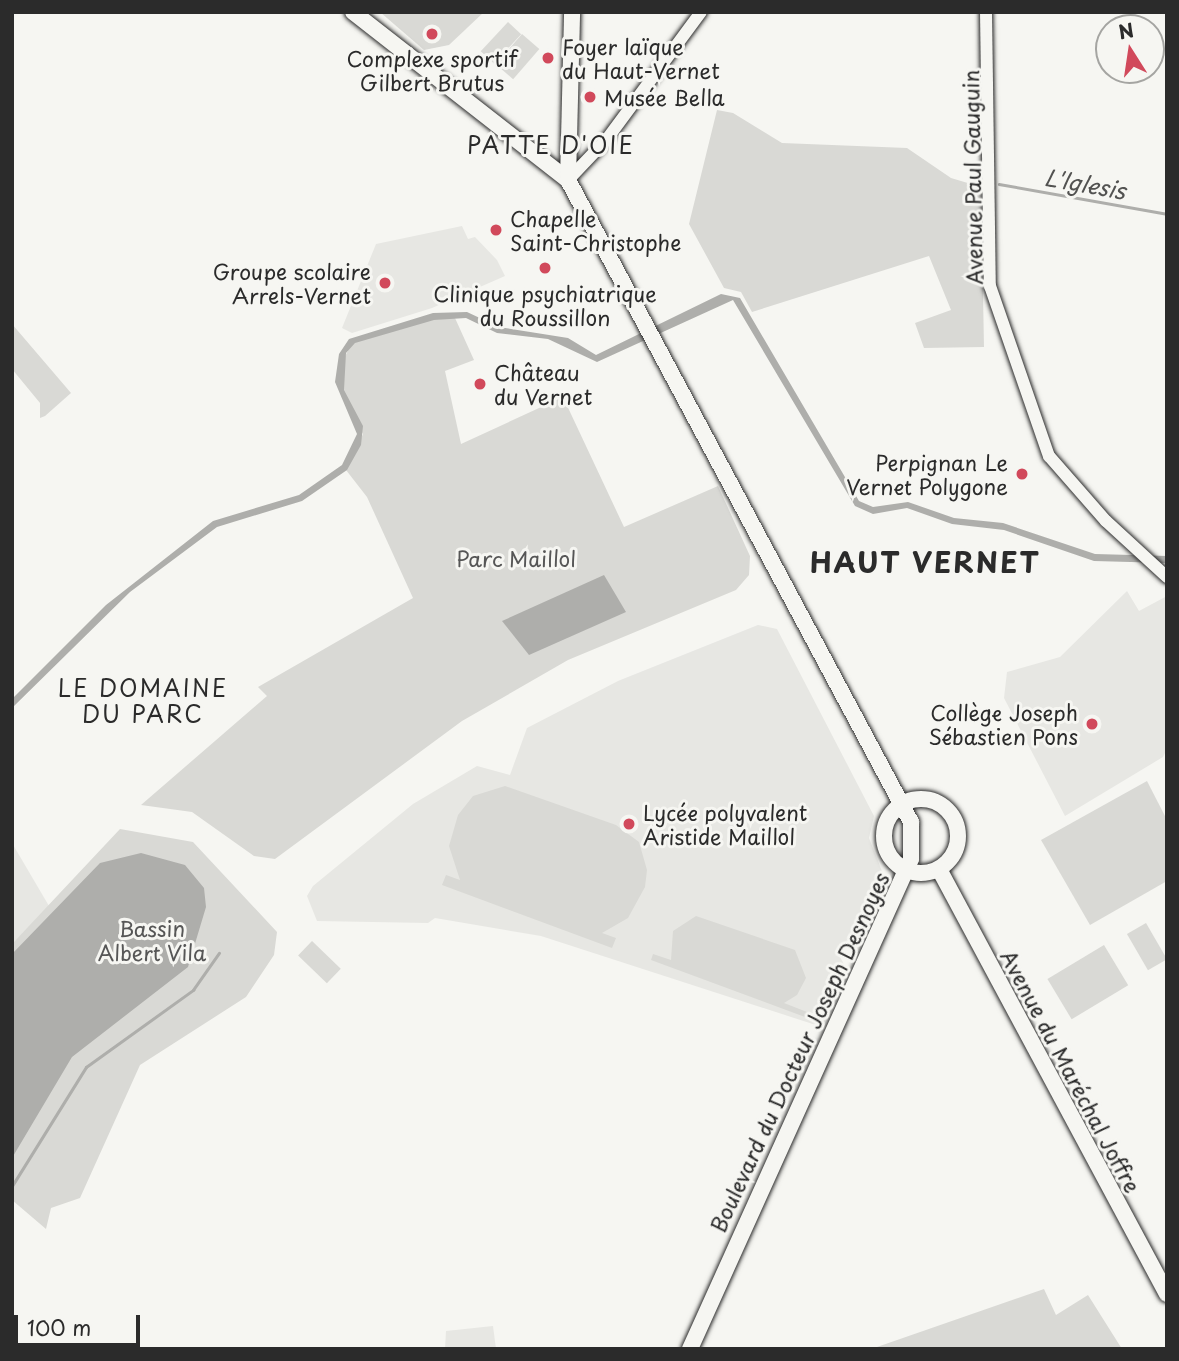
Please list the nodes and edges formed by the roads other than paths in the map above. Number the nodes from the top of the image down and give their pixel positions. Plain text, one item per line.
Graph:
1 (353, 12) edge
2 (572, 12) edge
3 (701, 12) edge
4 (986, 12) edge
5 (568, 180) junction
6 (1167, 577) edge
7 (902, 804) junction
8 (939, 869) junction
9 (906, 870) junction
10 (1167, 1294) edge
11 (702, 1316) junction
12 (684, 1349) edge
13 (690, 1349) edge

1 - 5 main road
2 - 5 main road
3 - 5 street
4 - 6 street, Avenue Paul Gauguin
5 - 7 main road
7 - 8 main road
7 - 9 main road, Boulevard du Docteur Joseph Desnoyes
7 - 9 main road
8 - 9 main road
8 - 10 main road, Avenue du Maréchal Joffre
9 - 11 main road, Boulevard du Docteur Joseph Desnoyes
11 - 12 main road, Boulevard du Docteur Joseph Desnoyes
11 - 13 main road, Boulevard du Docteur Joseph Desnoyes

